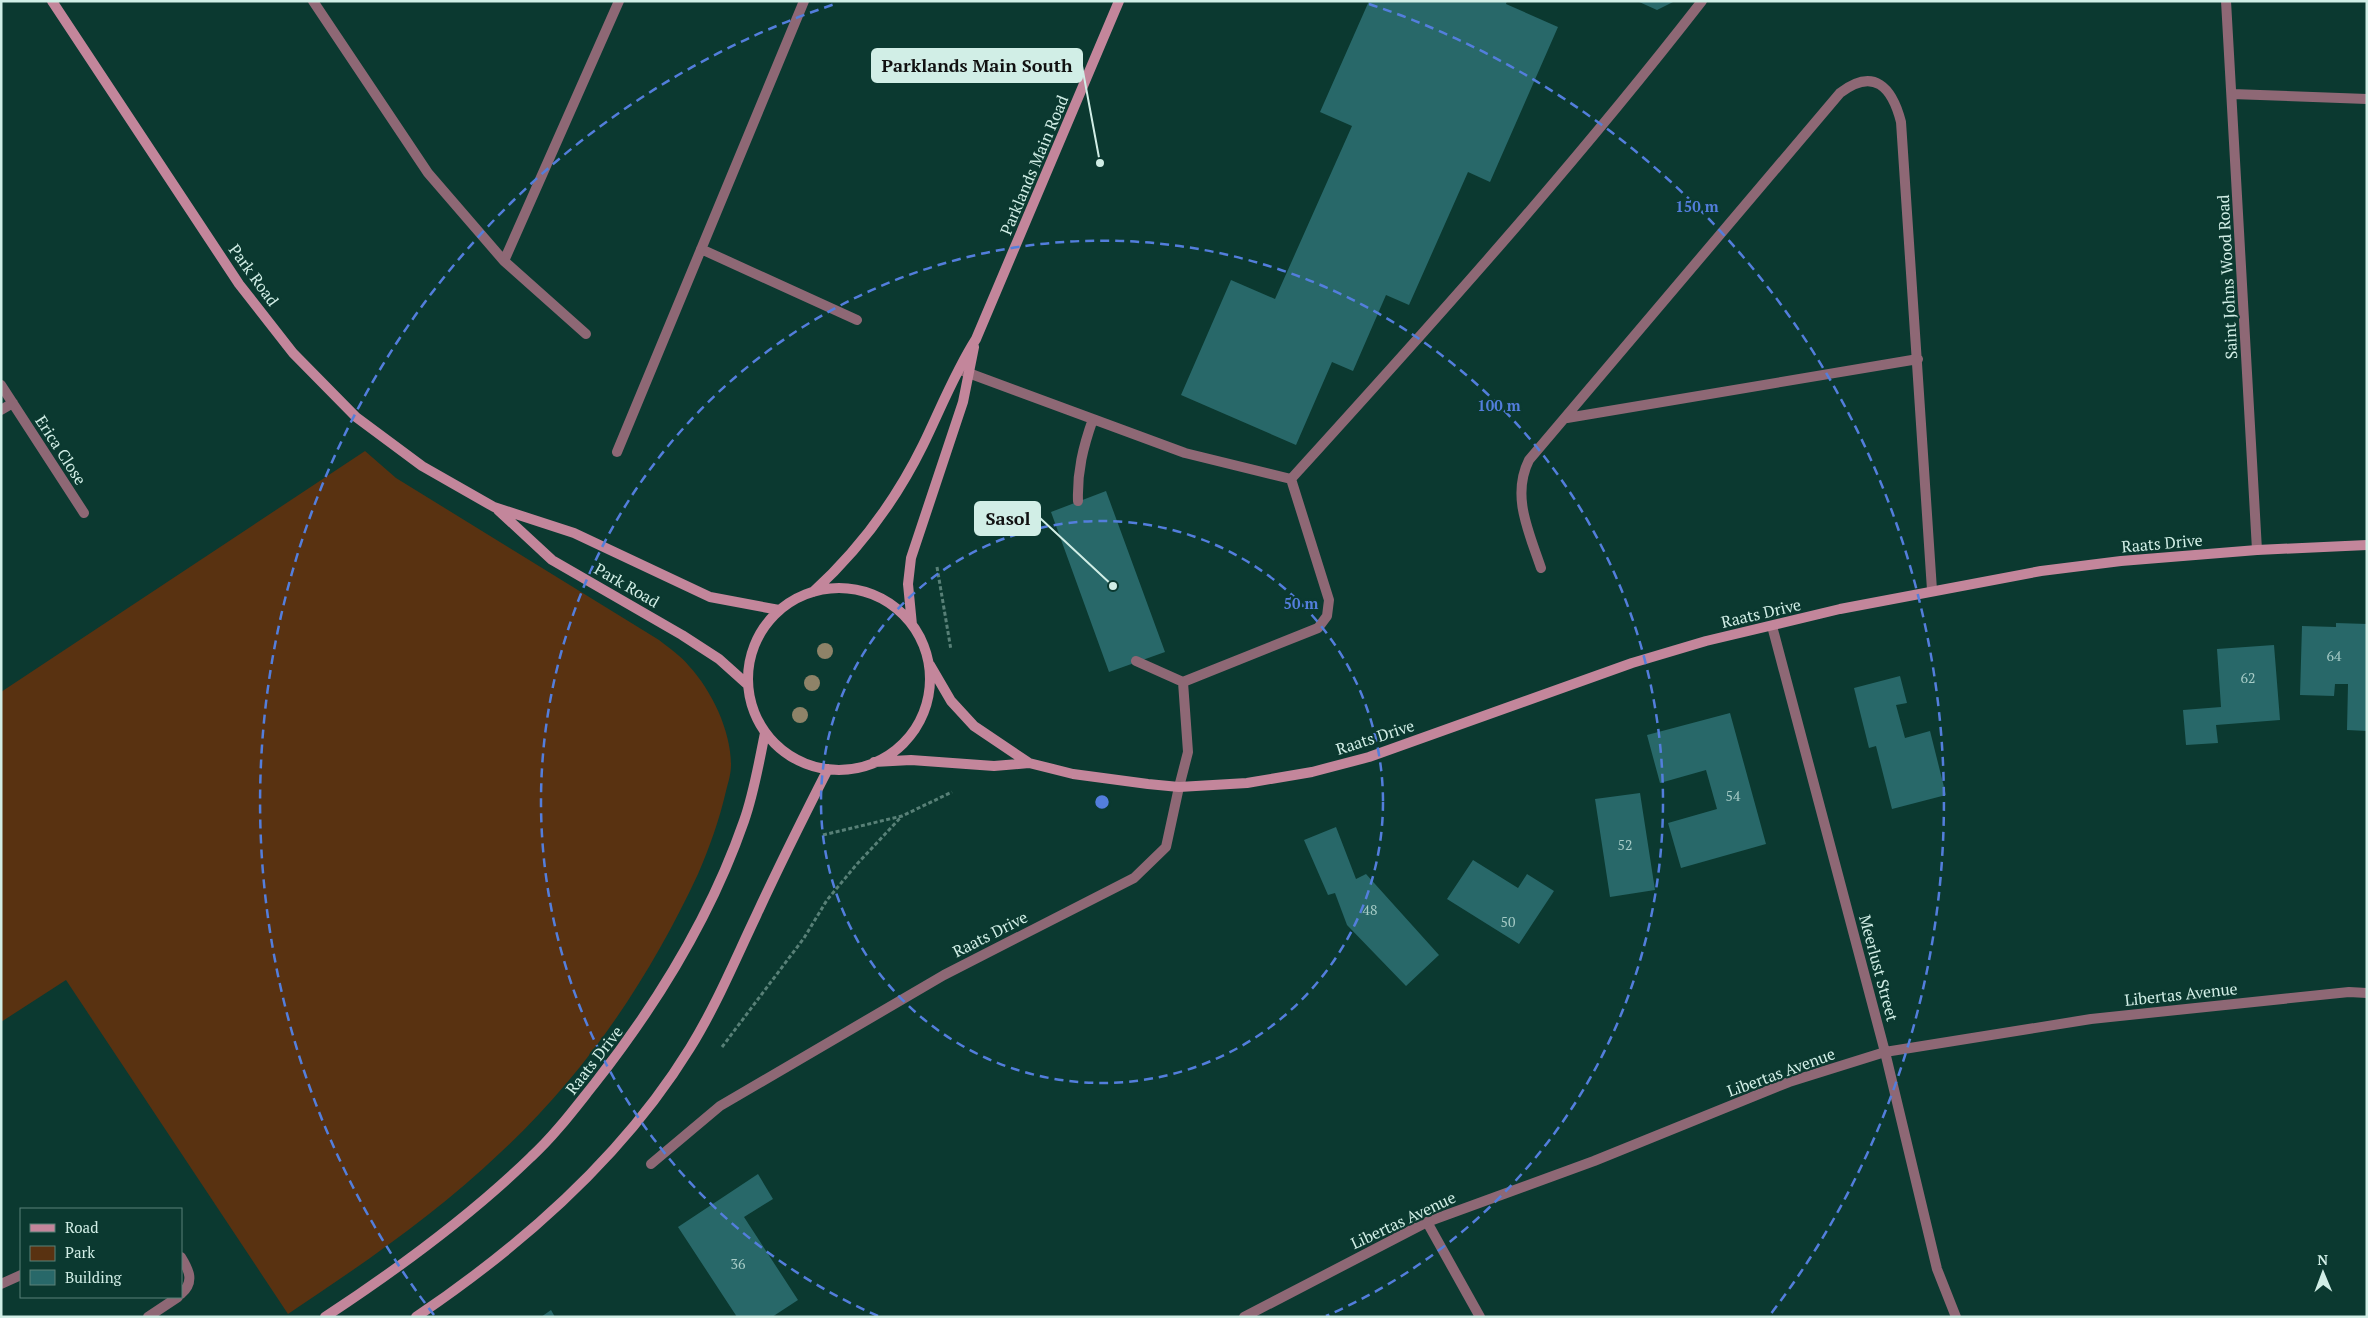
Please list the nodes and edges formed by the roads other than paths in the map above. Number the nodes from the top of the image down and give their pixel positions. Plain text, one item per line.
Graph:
1 (52, 1) edge
2 (313, 1) edge
3 (619, 1) edge
4 (804, 1) edge
5 (1119, 1) edge
6 (1702, 1) edge
7 (2226, 1) edge
8 (2232, 94) junction
9 (2367, 100) edge
10 (701, 249) junction
11 (504, 261) junction
12 (857, 320) dead end
13 (586, 334) dead end
14 (1918, 360) junction
15 (964, 371) junction
16 (1, 385) edge
17 (13, 403) junction
18 (1, 410) edge
19 (1567, 418) junction
20 (1093, 419) junction
21 (617, 452) dead end
22 (1291, 479) junction
23 (1078, 501) dead end
24 (494, 507) junction
25 (84, 513) dead end
26 (2367, 545) edge
27 (2257, 550) junction
28 (1541, 568) dead end
29 (1932, 590) junction
30 (813, 592) junction
31 (779, 610) junction
32 (912, 625) junction
33 (1772, 626) junction
34 (1136, 661) dead end
35 (929, 663) junction
36 (1183, 682) junction
37 (748, 685) junction
38 (765, 733) junction
39 (874, 762) junction
40 (1029, 763) junction
41 (828, 770) junction
42 (1179, 787) junction
43 (2367, 993) edge
44 (1885, 1052) junction
45 (651, 1164) dead end
46 (1427, 1222) junction
47 (182, 1259) edge
48 (20, 1275) edge
49 (1, 1284) edge
50 (182, 1293) edge
51 (176, 1298) edge
52 (148, 1317) edge
53 (325, 1317) edge
54 (416, 1317) edge
55 (1244, 1317) edge
56 (1480, 1317) edge
57 (1956, 1317) edge

1 - 24 street, Park Road
2 - 11 street
3 - 11 street
4 - 10 street
5 - 15 street, Parklands Main Road
6 - 22 street
7 - 8 street, Saint Johns Wood Road
8 - 9 street
8 - 27 street, Saint Johns Wood Road
10 - 12 street
10 - 21 street
11 - 13 street
14 - 19 street
14 - 19 street
14 - 29 street
15 - 20 street
15 - 30 street, Parklands Main Road
15 - 32 street, Parklands Main Road
16 - 17 street, Erica Close
17 - 18 street
17 - 25 street, Erica Close
19 - 28 street
20 - 22 street
20 - 23 street
22 - 36 street
24 - 31 street, Park Road
24 - 37 street, Park Road
26 - 27 street, Raats Drive
27 - 29 street, Raats Drive
29 - 33 street, Raats Drive
30 - 31 street
30 - 32 street
31 - 37 street
32 - 35 street
33 - 42 street, Raats Drive
33 - 44 street, Meerlust Street
34 - 36 street
35 - 39 street
35 - 40 street, Raats Drive
36 - 42 street
37 - 38 street
38 - 41 street
38 - 53 street, Raats Drive
39 - 40 street, Raats Drive
39 - 41 street
40 - 42 street, Raats Drive
41 - 54 street
42 - 45 street, Raats Drive
43 - 44 street, Libertas Avenue
44 - 46 street, Libertas Avenue
44 - 57 street, Meerlust Street
46 - 55 street, Libertas Avenue
46 - 56 street
47 - 50 street
48 - 49 street
51 - 52 street

